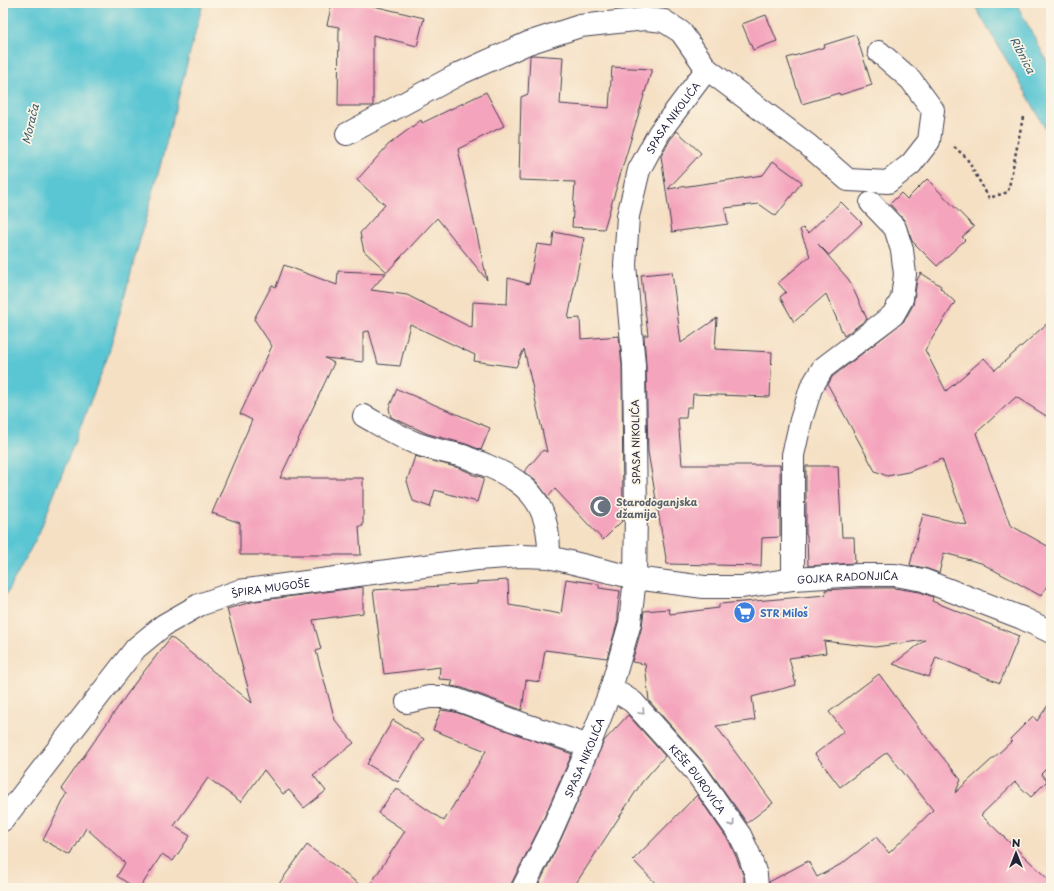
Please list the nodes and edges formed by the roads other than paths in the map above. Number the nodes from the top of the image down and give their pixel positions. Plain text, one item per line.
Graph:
1 (879, 52) dead end
2 (707, 68) junction
3 (347, 134) dead end
4 (871, 204) dead end
5 (364, 416) dead end
6 (549, 557) junction
7 (635, 578) junction
8 (793, 579) junction
9 (1051, 632) edge
10 (610, 692) junction
11 (407, 702) dead end
12 (589, 746) junction
13 (3, 820) edge
14 (523, 888) edge
15 (757, 888) edge

1 - 2 street
2 - 3 street
2 - 7 street, SPASA NIKOLIĆA
4 - 8 street
5 - 6 street
6 - 7 street, ŠPIRA MUGOŠE
6 - 13 street, ŠPIRA MUGOŠE
7 - 8 street, GOJKA RADONJIĆA
7 - 10 street, SPASA NIKOLIĆA
8 - 9 street, GOJKA RADONJIĆA
10 - 12 street, SPASA NIKOLIĆA
10 -> 15 street, KEŠE ĐUROVIĆA
11 - 12 street
12 - 14 street, SPASA NIKOLIĆA

